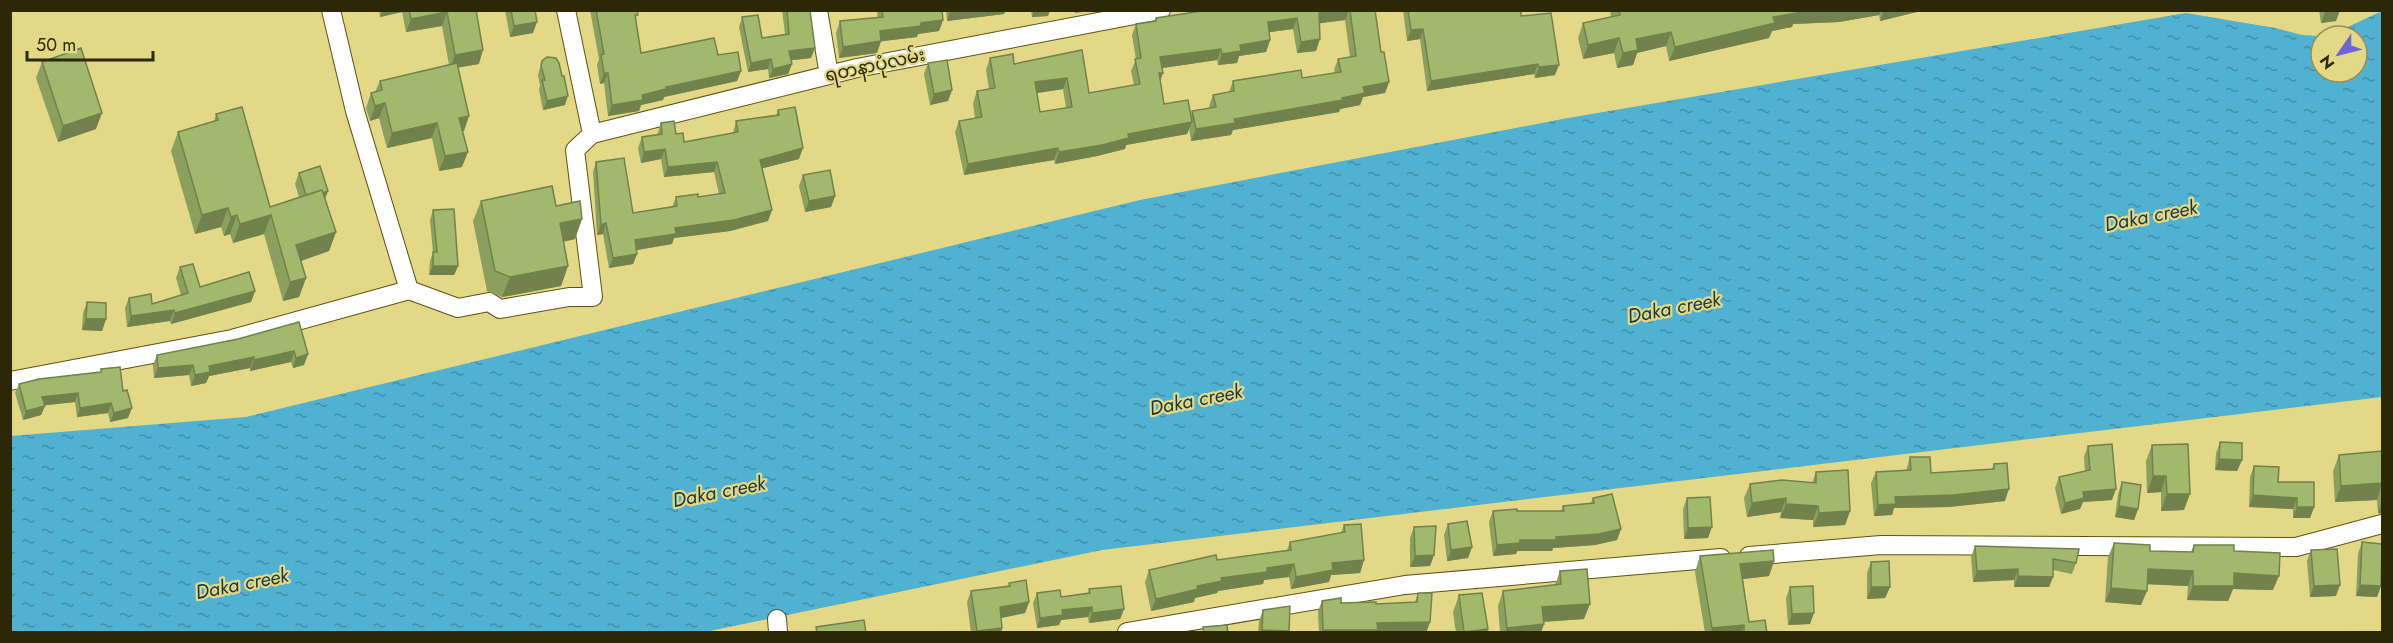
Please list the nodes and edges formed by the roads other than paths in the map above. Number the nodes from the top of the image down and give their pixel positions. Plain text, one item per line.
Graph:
1 (331, 10) edge
2 (566, 10) edge
3 (818, 10) edge
4 (1161, 10) edge
5 (829, 75) junction
6 (592, 134) junction
7 (409, 290) junction
8 (10, 381) edge
9 (2382, 524) edge
10 (1127, 633) edge

1 - 7 street
2 - 6 street
3 - 5 street
4 - 5 street, ရတနာပုံလမ်း
5 - 6 street, ရတနာပုံလမ်း
6 - 7 street
7 - 8 street
9 - 10 street

